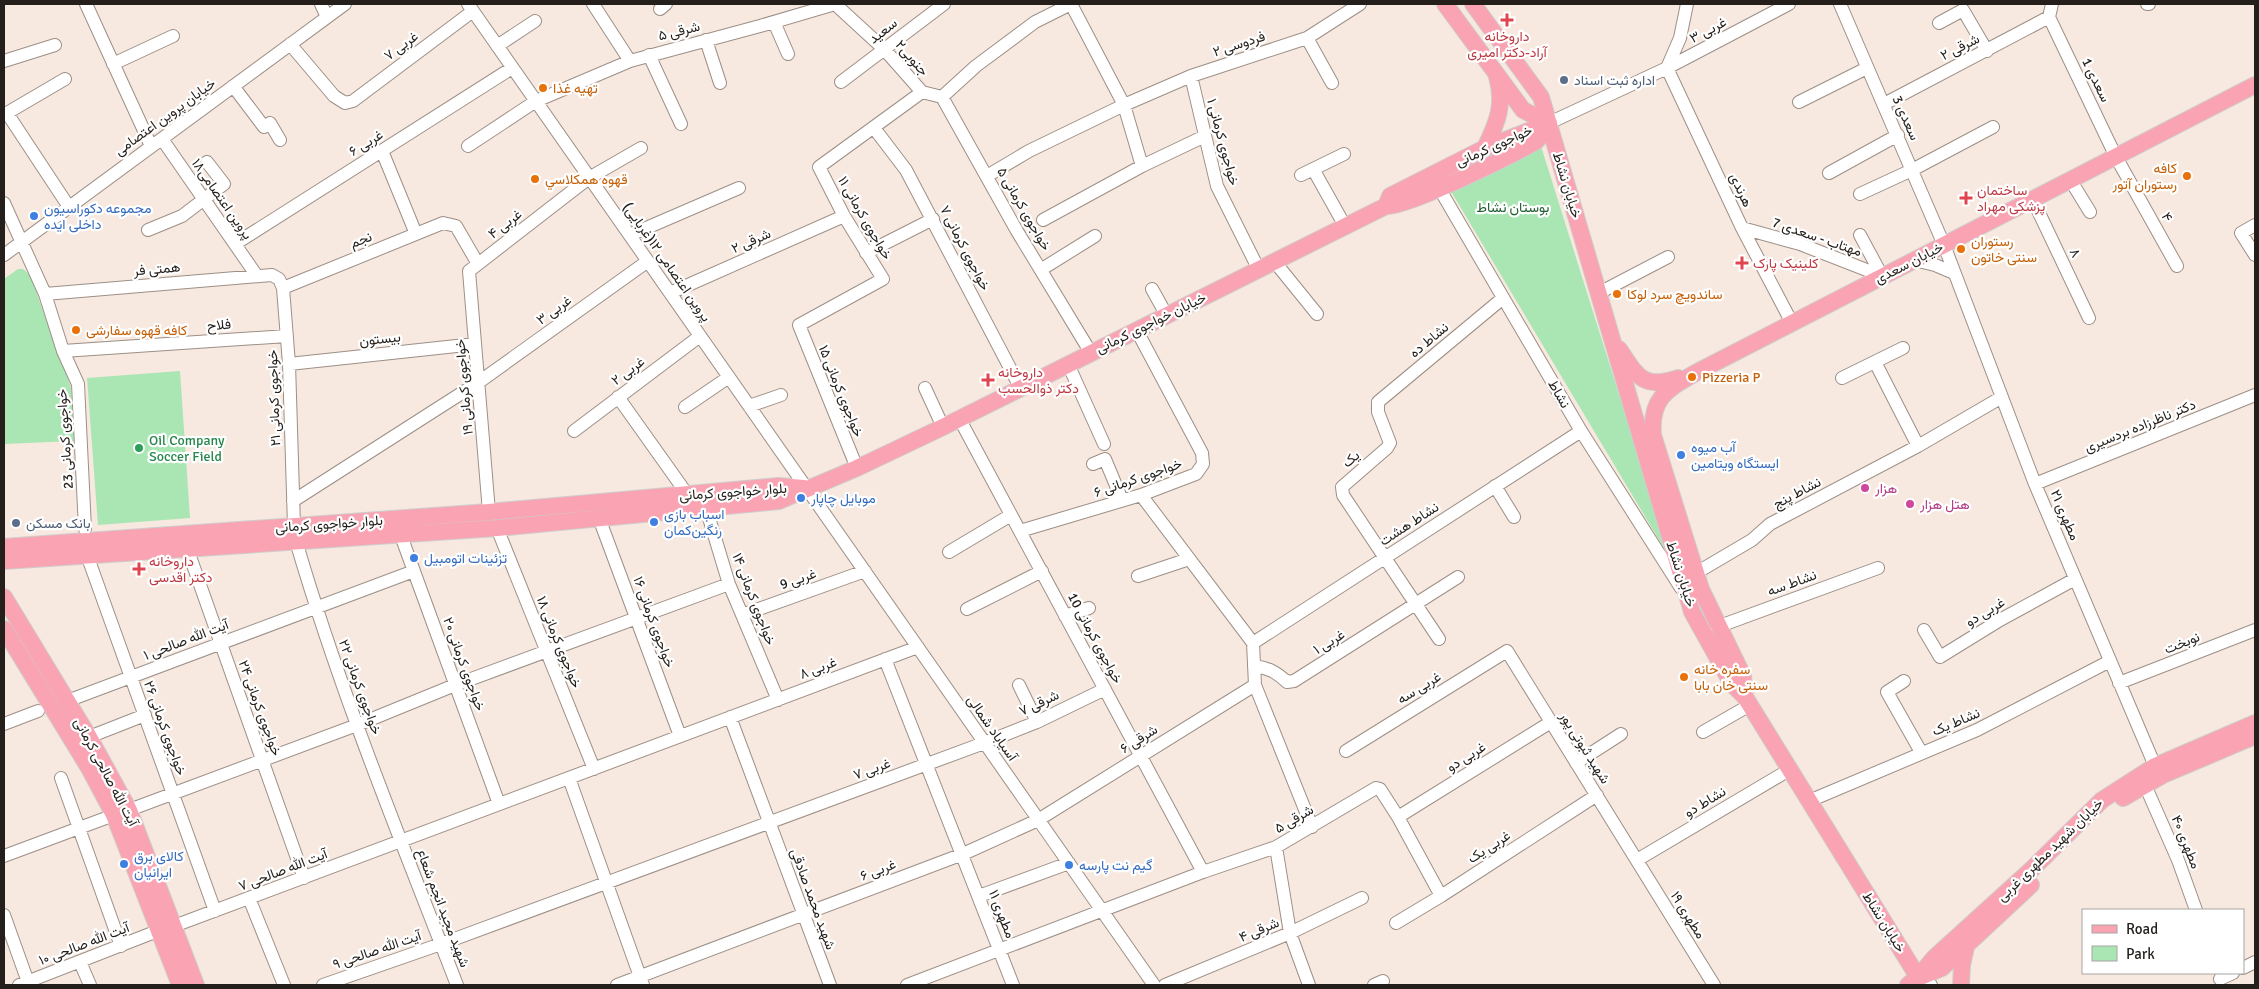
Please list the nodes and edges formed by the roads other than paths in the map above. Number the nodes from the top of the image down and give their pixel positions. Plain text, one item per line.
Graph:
1 (86, 4) edge
2 (321, 4) edge
3 (345, 4) edge
4 (592, 4) edge
5 (835, 4) edge
6 (944, 4) edge
7 (1071, 4) edge
8 (1360, 4) edge
9 (1445, 4) edge
10 (1473, 4) edge
11 (1687, 4) edge
12 (1789, 4) edge
13 (1840, 4) edge
14 (2052, 4) edge
15 (808, 7) edge
16 (470, 8) edge
17 (327, 17) junction
18 (2049, 17) junction
19 (535, 21) dead end
20 (774, 22) junction
21 (1939, 23) dead end
22 (173, 36) dead end
23 (1307, 38) junction
24 (706, 40) junction
25 (290, 44) junction
26 (55, 45) dead end
27 (497, 46) junction
28 (884, 48) junction
29 (1986, 51) junction
30 (788, 54) dead end
31 (649, 55) junction
32 (4, 61) edge
33 (630, 61) junction
34 (113, 64) junction
35 (512, 68) junction
36 (1667, 68) junction
37 (1867, 68) junction
38 (1496, 72) junction
39 (1191, 76) junction
40 (65, 79) dead end
41 (841, 82) dead end
42 (720, 83) dead end
43 (1332, 83) dead end
44 (2255, 85) edge
45 (233, 86) junction
46 (922, 92) junction
47 (942, 97) junction
48 (536, 101) junction
49 (1799, 102) dead end
50 (1884, 104) junction
51 (1124, 105) junction
52 (1549, 123) junction
53 (681, 124) dead end
54 (1993, 127) dead end
55 (874, 128) junction
56 (1898, 135) junction
57 (1205, 136) junction
58 (280, 140) dead end
59 (157, 142) junction
60 (468, 146) dead end
61 (641, 148) dead end
62 (1485, 148) junction
63 (382, 151) junction
64 (1344, 154) dead end
65 (2116, 156) junction
66 (207, 162) dead end
67 (1142, 166) junction
68 (1313, 169) junction
69 (1912, 170) junction
70 (1828, 173) dead end
71 (1300, 175) dead end
72 (987, 176) junction
73 (589, 178) junction
74 (2071, 181) junction
75 (739, 188) dead end
76 (1439, 188) junction
77 (1860, 194) dead end
78 (204, 199) junction
79 (2033, 200) junction
80 (4, 203) edge
81 (1386, 206) junction
82 (68, 207) junction
83 (2090, 212) dead end
84 (844, 216) junction
85 (933, 219) junction
86 (1043, 220) dead end
87 (2255, 225) edge
88 (1345, 226) junction
89 (1742, 228) junction
90 (148, 230) dead end
91 (416, 234) junction
92 (630, 235) junction
93 (1860, 235) dead end
94 (1095, 236) dead end
95 (21, 242) junction
96 (235, 244) junction
97 (1944, 245) junction
98 (866, 253) junction
99 (4, 255) edge
100 (2255, 255) edge
101 (1668, 257) dead end
102 (1914, 260) junction
103 (648, 261) junction
104 (1274, 261) junction
105 (478, 264) junction
106 (2177, 266) dead end
107 (1258, 268) junction
108 (1042, 270) junction
109 (1954, 273) junction
110 (257, 276) junction
111 (1882, 276) junction
112 (283, 288) junction
113 (1152, 289) dead end
114 (670, 293) junction
115 (1599, 293) junction
116 (46, 294) junction
117 (1503, 298) junction
118 (1317, 314) dead end
119 (1167, 316) junction
120 (2089, 318) dead end
121 (1792, 323) junction
122 (799, 326) joint
123 (1137, 331) junction
124 (287, 336) junction
125 (700, 336) junction
126 (1612, 337) junction
127 (475, 344) junction
128 (1902, 348) dead end
129 (63, 351) junction
130 (1090, 353) junction
131 (1875, 362) junction
132 (289, 364) junction
133 (1068, 364) junction
134 (1697, 372) junction
135 (729, 378) junction
136 (1842, 378) dead end
137 (479, 382) junction
138 (925, 388) dead end
139 (1020, 388) junction
140 (781, 395) dead end
141 (2255, 395) edge
142 (618, 397) junction
143 (2002, 397) junction
144 (749, 406) junction
145 (684, 407) dead end
146 (1377, 408) joint
147 (959, 418) junction
148 (943, 426) junction
149 (574, 431) dead end
150 (1581, 431) junction
151 (1104, 444) dead end
152 (1918, 446) junction
153 (1093, 464) dead end
154 (856, 468) junction
155 (2035, 484) junction
156 (1495, 486) junction
157 (806, 488) junction
158 (687, 494) junction
159 (1141, 495) junction
160 (1122, 500) junction
161 (293, 501) junction
162 (706, 508) junction
163 (489, 512) junction
164 (1011, 515) junction
165 (1514, 517) dead end
166 (599, 518) junction
167 (497, 528) junction
168 (85, 529) dead end
169 (1020, 531) junction
170 (295, 534) junction
171 (400, 534) junction
172 (4, 547) edge
173 (187, 548) junction
174 (949, 552) dead end
175 (87, 555) junction
176 (1385, 557) junction
177 (1190, 559) junction
178 (4, 561) edge
179 (1878, 568) dead end
180 (414, 571) junction
181 (1042, 571) junction
182 (865, 572) junction
183 (1696, 573) junction
184 (1138, 576) dead end
185 (1458, 577) dead end
186 (2075, 579) junction
187 (729, 584) junction
188 (1686, 596) junction
189 (4, 597) edge
190 (1417, 604) junction
191 (315, 608) junction
192 (1090, 608) dead end
193 (967, 609) dead end
194 (742, 614) junction
195 (1066, 616) junction
196 (637, 618) junction
197 (1718, 627) junction
198 (4, 629) edge
199 (1924, 630) dead end
200 (2255, 630) edge
201 (1439, 638) dead end
202 (1253, 642) junction
203 (221, 643) junction
204 (918, 647) junction
205 (547, 652) junction
206 (1507, 652) joint
207 (885, 659) junction
208 (2110, 661) junction
209 (1254, 666) junction
210 (38, 669) junction
211 (131, 677) junction
212 (1904, 681) dead end
213 (2120, 683) junction
214 (455, 685) junction
215 (1019, 685) dead end
216 (1255, 685) junction
217 (1105, 689) junction
218 (778, 700) junction
219 (67, 701) junction
220 (1748, 701) junction
221 (38, 711) dead end
222 (144, 715) junction
223 (730, 718) junction
224 (1037, 722) junction
225 (1551, 722) junction
226 (2255, 723) edge
227 (4, 724) edge
228 (357, 725) junction
229 (1703, 732) dead end
230 (1621, 734) dead end
231 (680, 736) junction
232 (2255, 736) edge
233 (89, 737) junction
234 (984, 743) junction
235 (1346, 751) dead end
236 (1921, 752) junction
237 (1140, 756) junction
238 (262, 759) junction
239 (1576, 763) junction
240 (926, 765) junction
241 (2155, 766) junction
242 (594, 769) junction
243 (1789, 770) junction
244 (61, 778) dead end
245 (569, 778) junction
246 (2145, 785) junction
247 (173, 794) junction
248 (1596, 795) junction
249 (1809, 801) junction
250 (499, 804) junction
251 (121, 812) junction
252 (1398, 817) junction
253 (1038, 820) junction
254 (769, 822) junction
255 (1312, 827) junction
256 (80, 829) junction
257 (402, 841) junction
258 (1276, 846) junction
259 (963, 854) junction
260 (4, 856) edge
261 (1637, 860) junction
262 (1068, 863) junction
263 (1203, 872) junction
264 (304, 878) junction
265 (606, 883) junction
266 (979, 896) junction
267 (1441, 896) junction
268 (249, 898) junction
269 (1362, 898) dead end
270 (2196, 909) edge
271 (215, 911) junction
272 (1103, 912) junction
273 (803, 914) junction
274 (4, 915) edge
275 (1396, 923) dead end
276 (167, 928) junction
277 (1290, 933) junction
278 (441, 944) junction
279 (120, 946) junction
280 (1966, 947) junction
281 (1000, 950) junction
282 (80, 962) junction
283 (2231, 974) edge
284 (2219, 979) edge
285 (641, 981) edge
286 (23, 983) edge
287 (1920, 983) edge
288 (90, 985) edge
289 (180, 985) edge
290 (196, 985) edge
291 (284, 985) edge
292 (323, 985) edge
293 (457, 985) edge
294 (617, 985) edge
295 (830, 985) edge
296 (907, 985) edge
297 (1013, 985) edge
298 (1154, 985) edge
299 (1165, 985) edge
300 (1308, 985) edge
301 (1714, 985) edge
302 (1961, 985) edge

1 - 34 street, پروین اعتصامی۱۸
2 - 17 street
3 - 17 street, خیابان پروین اعتصامی
4 - 33 street
5 - 15 street, شرقی ۵
5 - 28 street, جنوبی۲
6 - 28 street, سعید
7 - 47 street
7 - 51 street
8 - 23 street, فردوسی ۲
9 - 38 main road
10 - 52 main road, خیابان نشاط
11 - 36 street
12 - 36 street, ۳ غربی
13 - 37 street, سعدی 3
14 - 18 street
15 - 20 street, شرقی ۵
16 - 25 street, غربی ۷
16 - 27 street, پروین اعتصامی ۱۲(غربایی)
17 - 25 street, خیابان پروین اعتصامی
18 - 29 street, شرقی ۲
18 - 65 street, سعدی 1
19 - 27 street
20 - 24 street, شرقی ۵
20 - 30 street
21 - 29 street
22 - 34 street
23 - 39 street, فردوسی ۲
23 - 43 street
24 - 31 street, شرقی ۵
24 - 42 street
25 - 45 street, خیابان پروین اعتصامی
26 - 32 street
27 - 35 street, پروین اعتصامی ۱۲(غربایی)
28 - 41 street, سعید
28 - 46 street, جنوبی۲
29 - 50 street, شرقی ۲
31 - 33 street, شرقی ۵
31 - 53 street
33 - 48 street, شرقی ۵
34 - 59 street, پروین اعتصامی۱۸
35 - 48 street, پروین اعتصامی ۱۲(غربایی)
35 - 63 street, غربی ۶
36 - 52 street, ۳ غربی
36 - 89 street, هرندی
37 - 49 street
37 - 50 street, سعدی 3
38 - 52 main road
38 - 62 main road
39 - 51 street, فردوسی ۲
39 - 57 street, خواجوی کرمانی ۱
40 - 82 street
44 - 65 main road, خیابان سعدی
45 - 58 street
45 - 59 street, خیابان پروین اعتصامی
46 - 47 street
46 - 55 street
47 - 72 street, خواجوی کرمانی ۵
48 - 60 street, شرقی ۵
48 - 73 street, پروین اعتصامی ۱۲(غربایی)
50 - 56 street, سعدی 3
51 - 67 street
51 - 72 street, فردوسی ۲
52 - 62 main road, خواجوی کرمانی
52 - 76 main road, خواجوی کرمانی
52 - 115 main road, خیابان نشاط
54 - 69 street
55 - 84 street, خواجوی کرمانی ۱۱
55 - 85 street, خواجوی کرمانی ۷
56 - 69 street, سعدی 3
56 - 70 street
57 - 67 street
57 - 107 street, خواجوی کرمانی ۱
59 - 78 street, پروین اعتصامی۱۸
59 - 82 street, خیابان پروین اعتصامی
61 - 73 street
62 - 81 main road, خواجوی کرمانی
63 - 91 street
63 - 96 street, غربی ۶
64 - 68 street
65 - 74 main road, خیابان سعدی
65 - 106 street, ۴
66 - 78 street
67 - 86 street
68 - 71 street
68 - 88 street
69 - 77 street
69 - 97 street, سعدی 3
72 - 108 street, خواجوی کرمانی ۵
73 - 92 street, پروین اعتصامی ۱۲(غربایی)
73 - 105 street, غربی ۴
74 - 79 main road, خیابان سعدی
74 - 83 street
75 - 92 street
76 - 81 main road, خواجوی کرمانی
76 - 117 street, نشاط
78 - 90 street
78 - 96 street, پروین اعتصامی۱۸
79 - 97 main road, خیابان سعدی
79 - 120 street, ۸
80 - 95 street, خواجوی کرمانی 23
81 - 88 main road, خیابان خواجوی کرمانی
82 - 95 street, خیابان پروین اعتصامی
84 - 98 street, خواجوی کرمانی ۱۱
84 - 114 street, شرقی ۲
85 - 98 street
85 - 139 street, خواجوی کرمانی ۷
87 - 100 street
88 - 104 main road, خیابان خواجوی کرمانی
89 - 111 street, مهتاب - سعدی 7
89 - 121 street, هرندی
91 - 105 street, نجم
91 - 112 street, نجم
92 - 103 street, پروین اعتصامی ۱۲(غربایی)
93 - 111 street
94 - 108 street
95 - 99 street, خیابان پروین اعتصامی
95 - 116 street, خواجوی کرمانی 23
96 - 110 street, پروین اعتصامی۱۸
97 - 102 main road, خیابان سعدی
97 - 109 street, مطهری ۲۱
98 - 122 street, خواجوی کرمانی ۱۱
101 - 115 street
102 - 109 street
102 - 111 main road, خیابان سعدی
103 - 114 street, پروین اعتصامی ۱۲(غربایی)
103 - 137 street, غربی ۳
104 - 107 main road, خیابان خواجوی کرمانی
104 - 118 street
105 - 127 street, خواجوی کرمانی ۱۹
107 - 119 main road, خیابان خواجوی کرمانی
108 - 130 street, خواجوی کرمانی ۵
109 - 143 street, مطهری ۲۱
110 - 112 street, همتی فر
110 - 116 street, همتی فر
111 - 121 main road, خیابان سعدی
112 - 124 street, خواجوی کرمانی ۲۱
113 - 119 street
114 - 125 street, پروین اعتصامی ۱۲(غربایی)
115 - 126 main road, خیابان نشاط
116 - 129 street, خواجوی کرمانی 23
117 - 146 street, نشاط ده
117 - 150 street, نشاط
119 - 123 main road, خیابان خواجوی کرمانی
121 - 134 main road, خیابان سعدی
122 - 154 street, خواجوی کرمانی ۱۵
123 - 130 main road, خیابان خواجوی کرمانی
123 - 159 street, خواجوی کرمانی ۶
124 - 129 street, فلاح
124 - 132 street, خواجوی کرمانی ۲۱
125 - 135 street, پروین اعتصامی ۱۲(غربایی)
125 - 142 street, غربی ۲
126 - 134 main road
126 - 188 main road, خیابان نشاط
127 - 132 street, بیستون
127 - 137 street, خواجوی کرمانی ۱۹
128 - 131 street
129 - 168 street, خواجوی کرمانی 23
130 - 133 main road, خیابان خواجوی کرمانی
131 - 136 street
131 - 152 street
132 - 161 street, خواجوی کرمانی ۲۱
133 - 139 main road, خیابان خواجوی کرمانی
133 - 151 street
134 - 183 main road
135 - 144 street, پروین اعتصامی ۱۲(غربایی)
135 - 145 street
137 - 161 street, غربی ۳
137 - 163 street, خواجوی کرمانی ۱۹
138 - 148 street
139 - 147 main road, خیابان خواجوی کرمانی
140 - 144 street
141 - 155 street, دکتر ناظرزاده بردسیری
142 - 149 street, غربی ۲
142 - 158 street
143 - 152 street
143 - 155 street, مطهری ۲۱
144 - 157 street, پروین اعتصامی ۱۲(غربایی)
146 - 176 street, یک
147 - 148 main road, خیابان خواجوی کرمانی
147 - 164 street, خواجوی کرمانی 10
148 - 154 main road, خیابان خواجوی کرمانی
150 - 156 street, نشاط هشت
150 - 188 street, نشاط
152 - 183 street, نشاط پنج
153 - 160 street
154 - 157 main road, خیابان خواجوی کرمانی
155 - 186 street, مطهری ۲۱
156 - 165 street
156 - 176 street, نشاط هشت
157 - 158 main road, بلوار خواجوی کرمانی
157 - 162 main road, بلوار خواجوی کرمانی
157 - 182 street, آسیاباد شمالی
158 - 163 main road, بلوار خواجوی کرمانی
159 - 160 street, خواجوی کرمانی ۶
159 - 177 street
160 - 169 street, خواجوی کرمانی ۶
161 - 170 street, خواجوی کرمانی ۲۱
162 - 166 main road, بلوار خواجوی کرمانی
162 - 187 street, خواجوی کرمانی ۱۴
163 - 170 main road, بلوار خواجوی کرمانی
164 - 169 street, خواجوی کرمانی 10
164 - 174 street
166 - 167 main road, بلوار خواجوی کرمانی
166 - 196 street, خواجوی کرمانی ۱۶
167 - 171 main road, بلوار خواجوی کرمانی
167 - 205 street, خواجوی کرمانی ۱۸
169 - 181 street, خواجوی کرمانی 10
170 - 171 main road, بلوار خواجوی کرمانی
170 - 172 main road, بلوار خواجوی کرمانی
170 - 173 main road, بلوار خواجوی کرمانی
170 - 191 street, خواجوی کرمانی ۲۲
171 - 180 street, خواجوی کرمانی ۲۰
173 - 175 main road, بلوار خواجوی کرمانی
173 - 203 street, خواجوی کرمانی ۲۴
175 - 178 main road, بلوار خواجوی کرمانی
175 - 211 street, خواجوی کرمانی ۲۶
176 - 190 street
176 - 202 street, نشاط هشت
177 - 184 street
177 - 202 street
179 - 197 street, نشاط سه
180 - 191 street, آیت الله صالحی ۱
180 - 214 street, خواجوی کرمانی ۲۰
181 - 193 street
181 - 195 street, خواجوی کرمانی 10
182 - 194 street, غربی 9
182 - 204 street, آسیاباد شمالی
183 - 197 main road
185 - 190 street
186 - 199 street, غربی دو
186 - 208 street, مطهری ۲۱
187 - 194 street, خواجوی کرمانی ۱۴
187 - 196 street
188 - 220 main road, خیابان نشاط
189 - 210 main road, آیت الله صالحی کرمانی
190 - 201 street
190 - 209 street, غربی ۱
191 - 203 street, آیت الله صالحی ۱
191 - 228 street, خواجوی کرمانی ۲۲
192 - 195 street
194 - 218 street, خواجوی کرمانی ۱۴
195 - 217 street, خواجوی کرمانی 10
196 - 205 street
196 - 231 street, خواجوی کرمانی ۱۶
197 - 220 main road
198 - 210 main road, آیت الله صالحی کرمانی
200 - 213 street, نوبخت
202 - 209 street
203 - 211 street, آیت الله صالحی ۱
203 - 238 street, خواجوی کرمانی ۲۴
204 - 207 street, ۸ غربی
204 - 234 street, آسیاباد شمالی
205 - 214 street
205 - 242 street, خواجوی کرمانی ۱۸
206 - 225 street, شهید ثبوتی پور
206 - 235 street, غربی سه
207 - 218 street, ۸ غربی
207 - 240 street, مطهری ۱۱
208 - 213 street, مطهری ۲۱
208 - 236 street, نشاط یک
209 - 216 street
210 - 219 main road, آیت الله صالحی کرمانی
210 - 251 main road, آیت الله صالحی کرمانی
211 - 219 street, آیت الله صالحی ۱
211 - 222 street, خواجوی کرمانی ۲۶
212 - 236 street
213 - 241 street, مطهری ۲۱
214 - 228 street
214 - 250 street, خواجوی کرمانی ۲۰
215 - 224 street
216 - 237 street, شرقی ۶
216 - 255 street
217 - 224 street, شرقی ۷
217 - 237 street, خواجوی کرمانی 10
218 - 223 street, ۸ غربی
219 - 233 main road, آیت الله صالحی کرمانی
220 - 229 street
220 - 243 main road, خیابان نشاط
221 - 227 street
222 - 233 street
222 - 247 street, خواجوی کرمانی ۲۶
223 - 231 street, ۸ غربی
223 - 254 street, شهید محمد صادقی
224 - 234 street, شرقی ۷
225 - 239 street, شهید ثبوتی پور
225 - 252 street, غربی دو
226 - 241 main road, خیابان شهید مطهری غربی
228 - 238 street
228 - 257 street, خواجوی کرمانی ۲۲
230 - 239 street
231 - 242 street, ۸ غربی
232 - 246 main road, خیابان شهید مطهری غربی
233 - 251 main road, آیت الله صالحی کرمانی
234 - 240 street, ۷ غربی
234 - 253 street, آسیاباد شمالی
236 - 249 street, نشاط یک
237 - 253 street, شرقی ۶
237 - 263 street, خواجوی کرمانی 10
238 - 247 street
238 - 264 street, خواجوی کرمانی ۲۴
239 - 248 street, شهید ثبوتی پور
240 - 254 street, ۷ غربی
240 - 259 street, مطهری ۱۱
241 - 287 main road, خیابان شهید مطهری غربی
242 - 245 street, ۸ غربی
243 - 249 main road, خیابان نشاط
243 - 261 street, نشاط دو
244 - 256 street
245 - 250 street, آیت الله صالحی ۷
245 - 265 street
246 - 270 street, مطهری ۴۰
246 - 280 main road, خیابان شهید مطهری غربی
247 - 251 street
247 - 271 street, خواجوی کرمانی ۲۶
248 - 261 street, شهید ثبوتی پور
248 - 267 street, غربی یک
249 - 287 main road, خیابان نشاط
250 - 257 street, آیت الله صالحی ۷
251 - 256 street
251 - 276 main road, آیت الله صالحی کرمانی
252 - 255 street, شرقی ۵
252 - 267 street, شرقی ۵
253 - 259 street, شرقی ۶
253 - 262 street, آسیاباد شمالی
254 - 265 street, ۷ غربی
254 - 273 street, شهید محمد صادقی
255 - 258 street, شرقی ۵
256 - 260 street
256 - 279 street
257 - 264 street, آیت الله صالحی ۷
257 - 278 street, شهید مجید انجم شعاع
258 - 263 street, شرقی ۵
258 - 277 street
259 - 266 street, مطهری ۱۱
259 - 273 street, ۶ غربی
261 - 301 street, مطهری ۱۹
262 - 266 street
262 - 272 street, آسیاباد شمالی
263 - 272 street, شرقی ۵
264 - 268 street, آیت الله صالحی ۷
265 - 278 street, آیت الله صالحی ۹
265 - 285 street
266 - 281 street, مطهری ۱۱
267 - 275 street, غربی یک
268 - 271 street, آیت الله صالحی ۷
268 - 291 street
269 - 277 street, شرقی ۴
271 - 276 street, آیت الله صالحی ۷
272 - 281 street, شرقی ۵
272 - 298 street, آسیاباد شمالی
273 - 285 street, ۶ غربی
273 - 295 street, شهید محمد صادقی
274 - 286 street
276 - 279 street, آیت الله صالحی ۱۰
276 - 289 main road, آیت الله صالحی کرمانی
276 - 290 main road, آیت الله صالحی کرمانی
277 - 299 street, شرقی ۴
277 - 300 street
278 - 292 street, آیت الله صالحی ۹
278 - 293 street, شهید مجید انجم شعاع
279 - 282 street, آیت الله صالحی ۱۰
280 - 287 main road, خیابان شهید مطهری غربی
280 - 302 main road
281 - 296 street, شرقی ۵
281 - 297 street, مطهری ۱۱
282 - 286 street, آیت الله صالحی ۱۰
282 - 288 street
283 - 284 street
285 - 294 street, ۶ غربی

